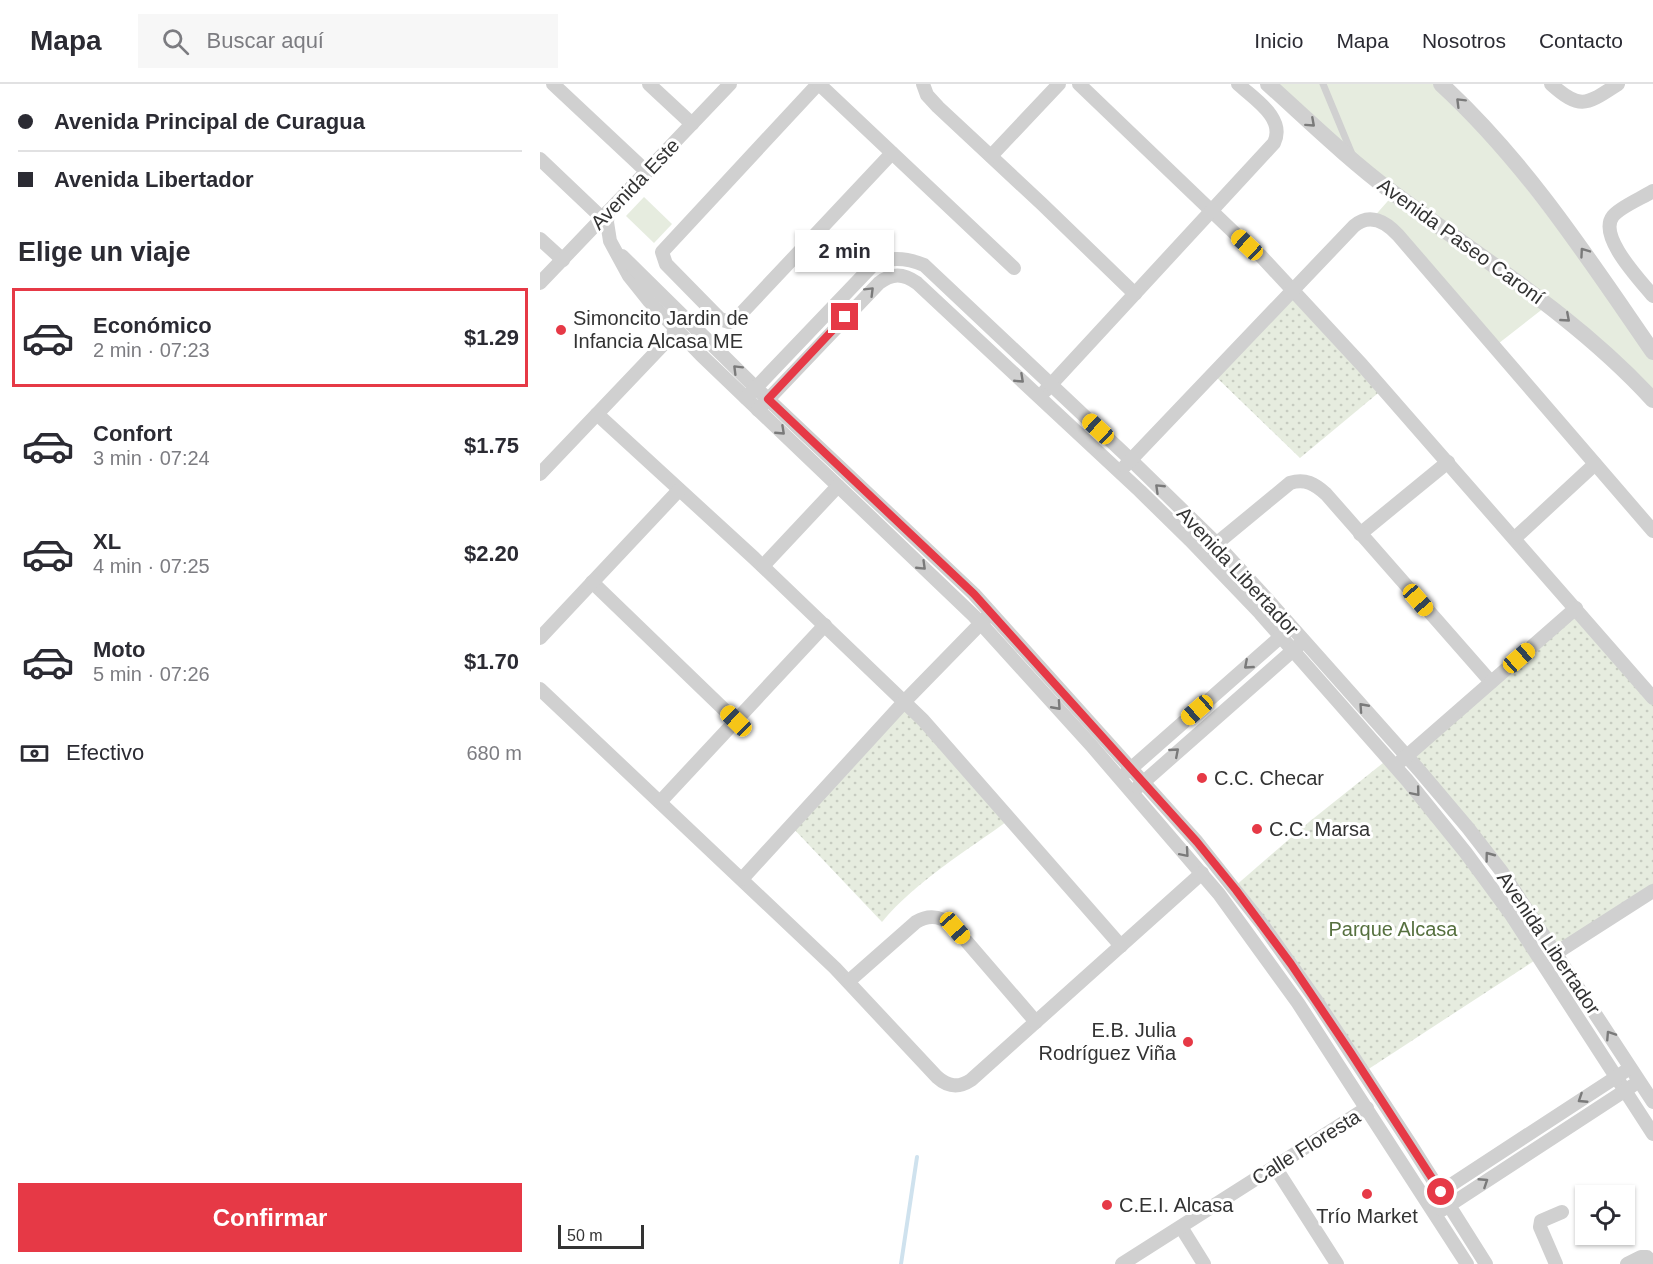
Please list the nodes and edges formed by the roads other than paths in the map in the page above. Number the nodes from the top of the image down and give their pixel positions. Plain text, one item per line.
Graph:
1 (553, 84) edge
2 (648, 84) edge
3 (730, 84) edge
4 (819, 84) edge
5 (923, 84) edge
6 (1059, 84) edge
7 (1079, 84) edge
8 (1238, 84) edge
9 (1268, 84) edge
10 (1323, 84) edge
11 (1441, 84) edge
12 (1551, 84) edge
13 (1618, 84) edge
14 (692, 124) junction
15 (892, 153) junction
16 (991, 156) junction
17 (540, 159) edge
18 (1356, 163) junction
19 (647, 172) junction
20 (1653, 191) edge
21 (1211, 211) junction
22 (605, 215) junction
23 (540, 239) edge
24 (1247, 245) dead end
25 (615, 250) junction
26 (1260, 255) dead end
27 (562, 260) junction
28 (1014, 268) dead end
29 (540, 283) edge
30 (1293, 290) junction
31 (1135, 294) junction
32 (1653, 296) edge
33 (677, 330) junction
34 (1653, 352) edge
35 (1050, 385) junction
36 (756, 388) junction
37 (1039, 397) junction
38 (746, 398) junction
39 (768, 399) junction
40 (1653, 400) edge
41 (758, 410) junction
42 (597, 414) junction
43 (1131, 460) junction
44 (1448, 462) junction
45 (1595, 464) junction
46 (1120, 472) junction
47 (540, 474) edge
48 (838, 486) junction
49 (679, 490) junction
50 (1653, 531) edge
51 (1360, 534) junction
52 (1515, 538) junction
53 (1216, 544) junction
54 (763, 566) junction
55 (592, 582) junction
56 (1576, 609) junction
57 (992, 613) junction
58 (981, 624) junction
59 (825, 626) junction
60 (1292, 627) junction
61 (1280, 637) junction
62 (540, 638) edge
63 (1304, 640) junction
64 (1293, 650) junction
65 (1491, 682) junction
66 (540, 689) edge
67 (1653, 698) edge
68 (904, 702) junction
69 (736, 721) junction
70 (1406, 756) junction
71 (1394, 766) junction
72 (1131, 767) junction
73 (1120, 778) junction
74 (1144, 781) junction
75 (1132, 792) junction
76 (660, 802) junction
77 (1202, 873) junction
78 (742, 879) junction
79 (1652, 895) edge
80 (1121, 946) junction
81 (1556, 953) junction
82 (849, 981) junction
83 (1036, 1022) junction
84 (1631, 1068) junction
85 (1617, 1077) junction
86 (1640, 1082) junction
87 (1626, 1091) junction
88 (1653, 1102) edge
89 (1367, 1108) junction
90 (1653, 1134) edge
91 (1275, 1167) junction
92 (1441, 1192) junction
93 (1427, 1201) junction
94 (1449, 1205) junction
95 (1562, 1212) dead end
96 (1436, 1214) junction
97 (1181, 1227) junction
98 (1122, 1264) edge
99 (1204, 1264) edge
100 (1337, 1264) edge
101 (1467, 1264) edge
102 (1486, 1264) edge
103 (1556, 1264) edge
104 (1628, 1264) edge
105 (1653, 1264) edge

1 - 19 street
2 - 14 street
3 - 14 street, Avenida Este
4 - 15 street
4 - 15 street
5 - 16 street
6 - 16 street
7 - 21 street
8 - 21 street
9 -> 18 street, Avenida Paseo Caroní
10 - 18 lane
34 -> 11 street
12 - 13 street
14 - 19 street, Avenida Este
15 - 28 street
16 - 31 street
17 - 22 street
18 -> 40 street, Avenida Paseo Caroní
19 - 22 street, Avenida Este
20 - 32 street
21 - 24 street
21 - 31 street
22 - 25 street
22 - 27 street, Avenida Este
23 - 27 street
25 - 33 street
36 -> 25 street
26 - 30 street
27 - 29 street, Avenida Este
30 - 43 street
30 - 44 street
30 - 45 street
31 - 35 street
33 - 38 street
33 - 42 street
35 - 36 street, Avenida Libertador
35 - 37 street
35 - 43 street, Avenida Libertador
36 - 38 street, Avenida Libertador
36 - 39 street
39 -> 37 street, Avenida Libertador
37 - 46 street, Avenida Libertador
38 - 41 street
39 - 41 street, Avenida Libertador
39 - 57 street
41 -> 48 street
42 - 47 street
42 - 49 street
43 - 46 street
53 -> 43 street, Avenida Libertador
44 - 51 street
44 - 52 street
45 - 50 street
45 - 52 street
46 - 61 street, Avenida Libertador
48 - 54 street
48 -> 58 street
49 - 54 street
49 - 55 street
51 - 53 street
51 - 65 street
52 - 56 street
53 - 60 street, Avenida Libertador
54 - 59 street
55 - 62 street
55 - 69 street
56 - 65 street
56 - 67 street
57 - 58 street
57 - 72 street
58 - 68 street
58 -> 73 street
59 - 68 street
59 - 69 street
60 - 61 street
60 - 63 street, Avenida Libertador
61 - 64 street, Avenida Libertador
61 -> 72 street
63 - 64 street
70 -> 63 street, Avenida Libertador
64 - 71 street, Avenida Libertador
74 -> 64 street
65 - 70 street
66 - 76 street
68 - 78 street
68 - 80 street
69 - 76 street
70 - 71 street
81 -> 70 street, Avenida Libertador
71 -> 85 street, Avenida Libertador
72 - 73 street
72 - 74 street
73 - 75 street
74 - 75 street
74 - 92 street
75 -> 77 street
76 - 78 street
77 - 80 street
77 - 89 street
78 - 82 street
79 - 81 street
80 - 83 street
84 -> 81 street, Avenida Libertador
82 - 83 street
82 - 83 street
84 - 85 street
84 - 86 street, Avenida Libertador
85 - 87 street, Avenida Libertador
85 -> 92 street
86 - 87 street
86 - 88 street, Avenida Libertador
87 - 90 street, Avenida Libertador
94 -> 87 street
89 - 91 street, Calle Floresta
89 - 93 street
91 - 97 street, Calle Floresta
91 - 100 street
92 - 93 street
92 - 94 street
93 - 96 street
94 - 96 street
94 - 102 street
95 - 103 street
96 - 101 street
97 - 98 street, Calle Floresta
97 - 99 street
104 - 105 street

